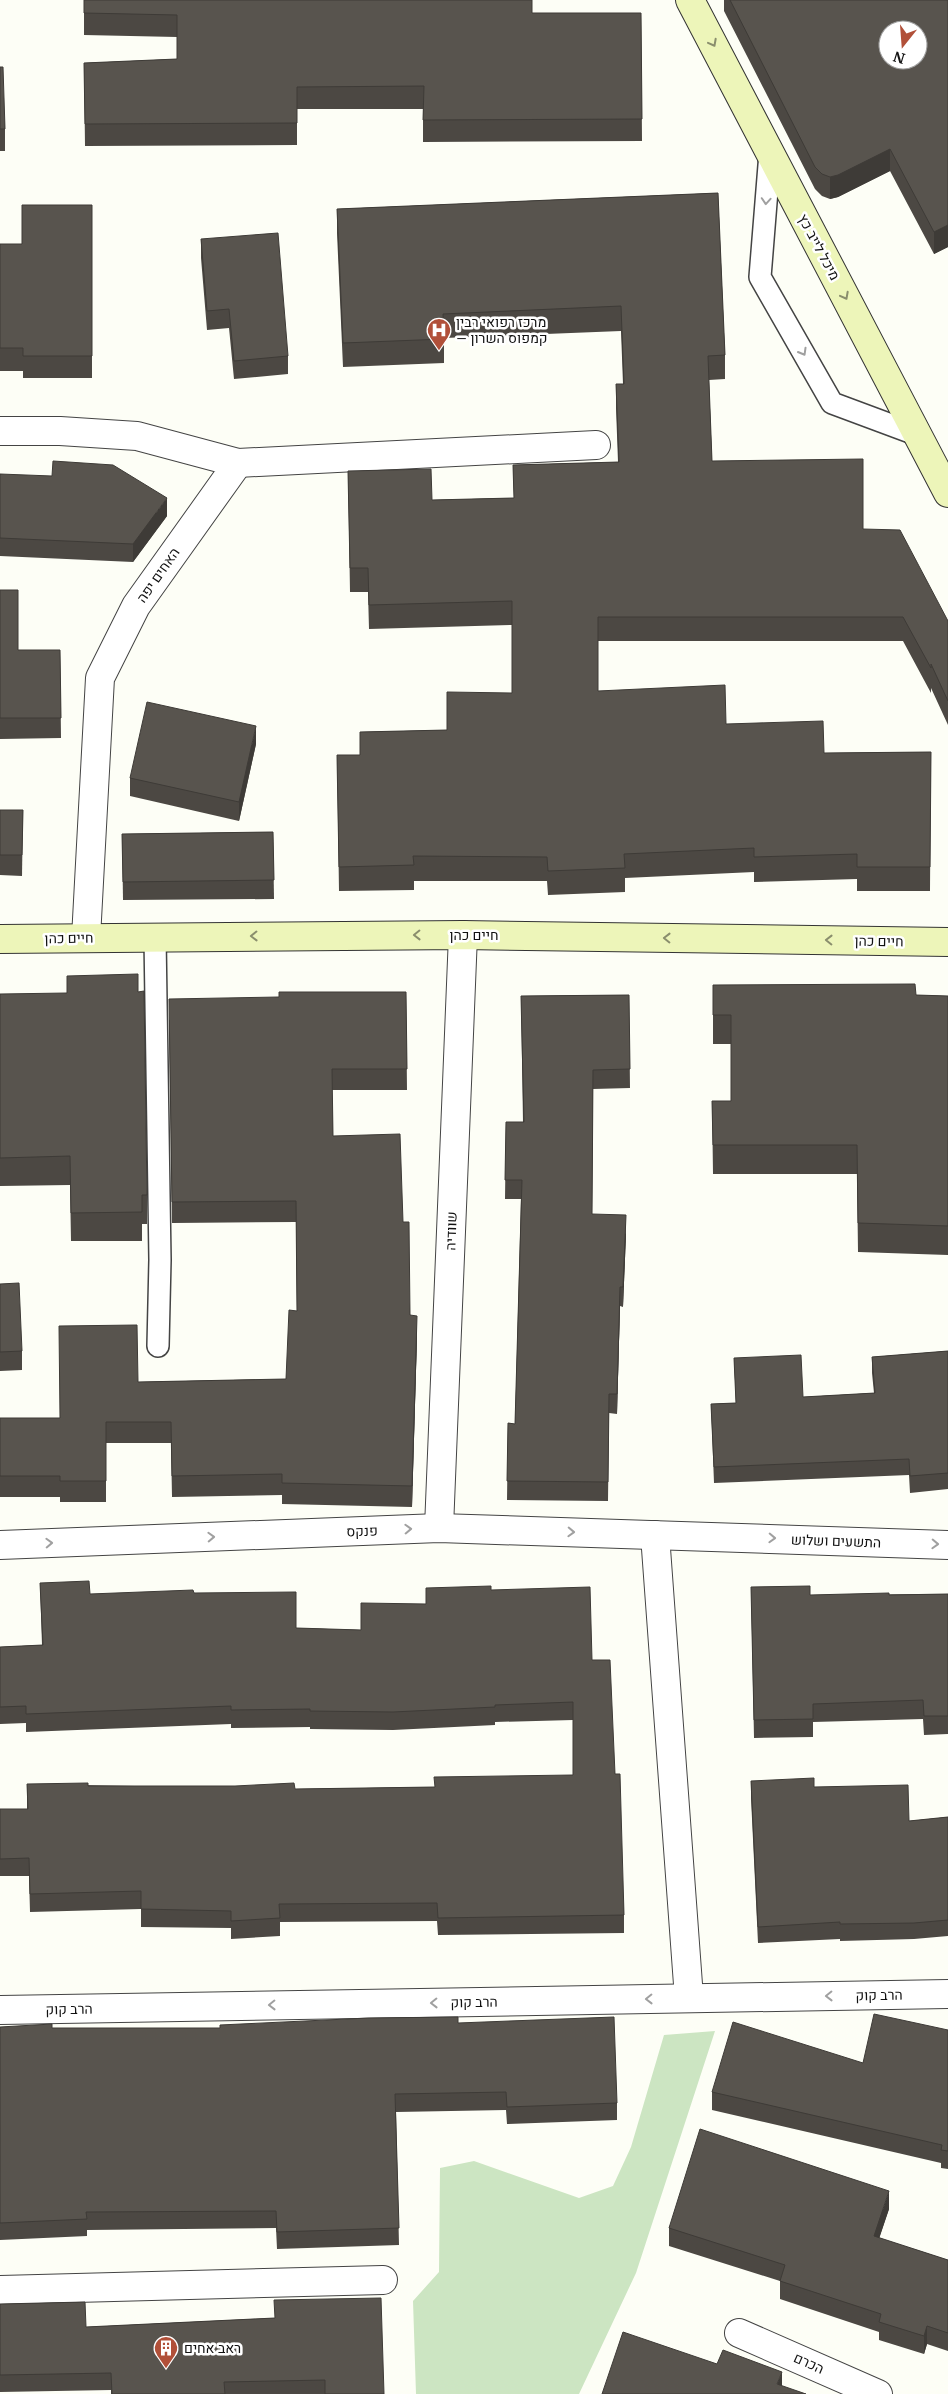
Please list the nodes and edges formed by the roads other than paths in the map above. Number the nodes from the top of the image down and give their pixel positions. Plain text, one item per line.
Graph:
1 (690, 0) edge
2 (770, 153) junction
3 (0, 431) edge
4 (918, 436) junction
5 (596, 445) dead end
6 (238, 463) junction
7 (948, 493) edge
8 (462, 934) junction
9 (155, 937) junction
10 (86, 938) junction
11 (0, 939) edge
12 (948, 942) edge
13 (158, 1346) dead end
14 (439, 1528) junction
15 (655, 1535) junction
16 (724, 1536) joint
17 (0, 1545) edge
18 (948, 1545) edge
19 (948, 1994) edge
20 (689, 1998) junction
21 (0, 2010) edge
22 (383, 2280) dead end
23 (0, 2290) edge
24 (739, 2333) dead end
25 (878, 2394) edge

1 -> 2 street, מיכל לייב כץ
2 -> 4 street, מיכל לייב כץ
2 -> 4 lane
3 - 6 street
4 - 7 street, מיכל לייב כץ
5 - 6 street
6 - 10 street, האחים יפה
8 -> 9 street, חיים כהן
12 -> 8 street, חיים כהן
8 - 14 street, שוודיה
9 - 10 street, חיים כהן
9 - 13 lane
10 - 11 street, חיים כהן
14 -> 15 street, פנקס
17 -> 14 street, פנקס
15 - 16 street, פנקס
15 - 20 street
16 -> 18 street, התשעים ושלוש
19 -> 20 street, הרב קוק
20 -> 21 street, הרב קוק
22 - 23 street
24 - 25 street, הכרם

